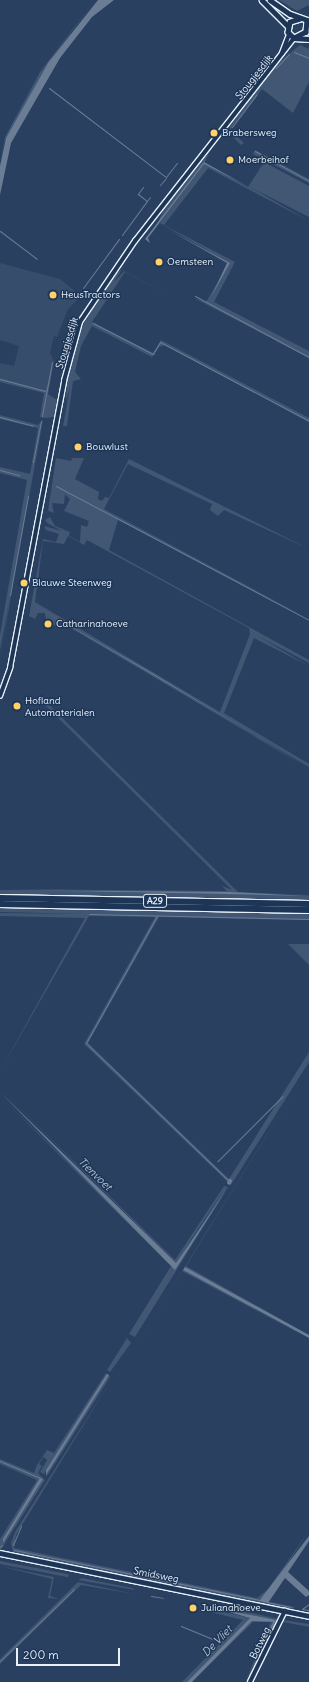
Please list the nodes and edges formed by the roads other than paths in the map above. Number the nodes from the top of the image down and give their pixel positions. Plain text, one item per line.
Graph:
1 (262, 0) edge
2 (270, 0) edge
3 (302, 18) junction
4 (288, 24) junction
5 (308, 30) edge
6 (290, 35) junction
7 (299, 37) junction
8 (309, 38) edge
9 (282, 54) junction
10 (0, 696) edge
11 (0, 898) edge
12 (0, 904) edge
13 (309, 904) edge
14 (309, 910) edge
15 (0, 1553) edge
16 (285, 1610) junction
17 (309, 1616) edge
18 (250, 1682) edge

1 - 4 main road
2 - 3 main road
3 - 4 main road
3 - 5 main road
4 - 6 main road
4 - 7 main road
5 - 7 main road
6 - 7 main road
6 - 9 street, Stougjesdijk
7 - 8 main road
7 - 9 street, Stougjesdijk
9 - 10 street, Stougjesdijk
11 - 13 highway, A29
12 - 14 highway, A29
15 - 16 main road, Smidsweg
16 - 17 main road, Smidsweg
16 - 18 street, Botweg

